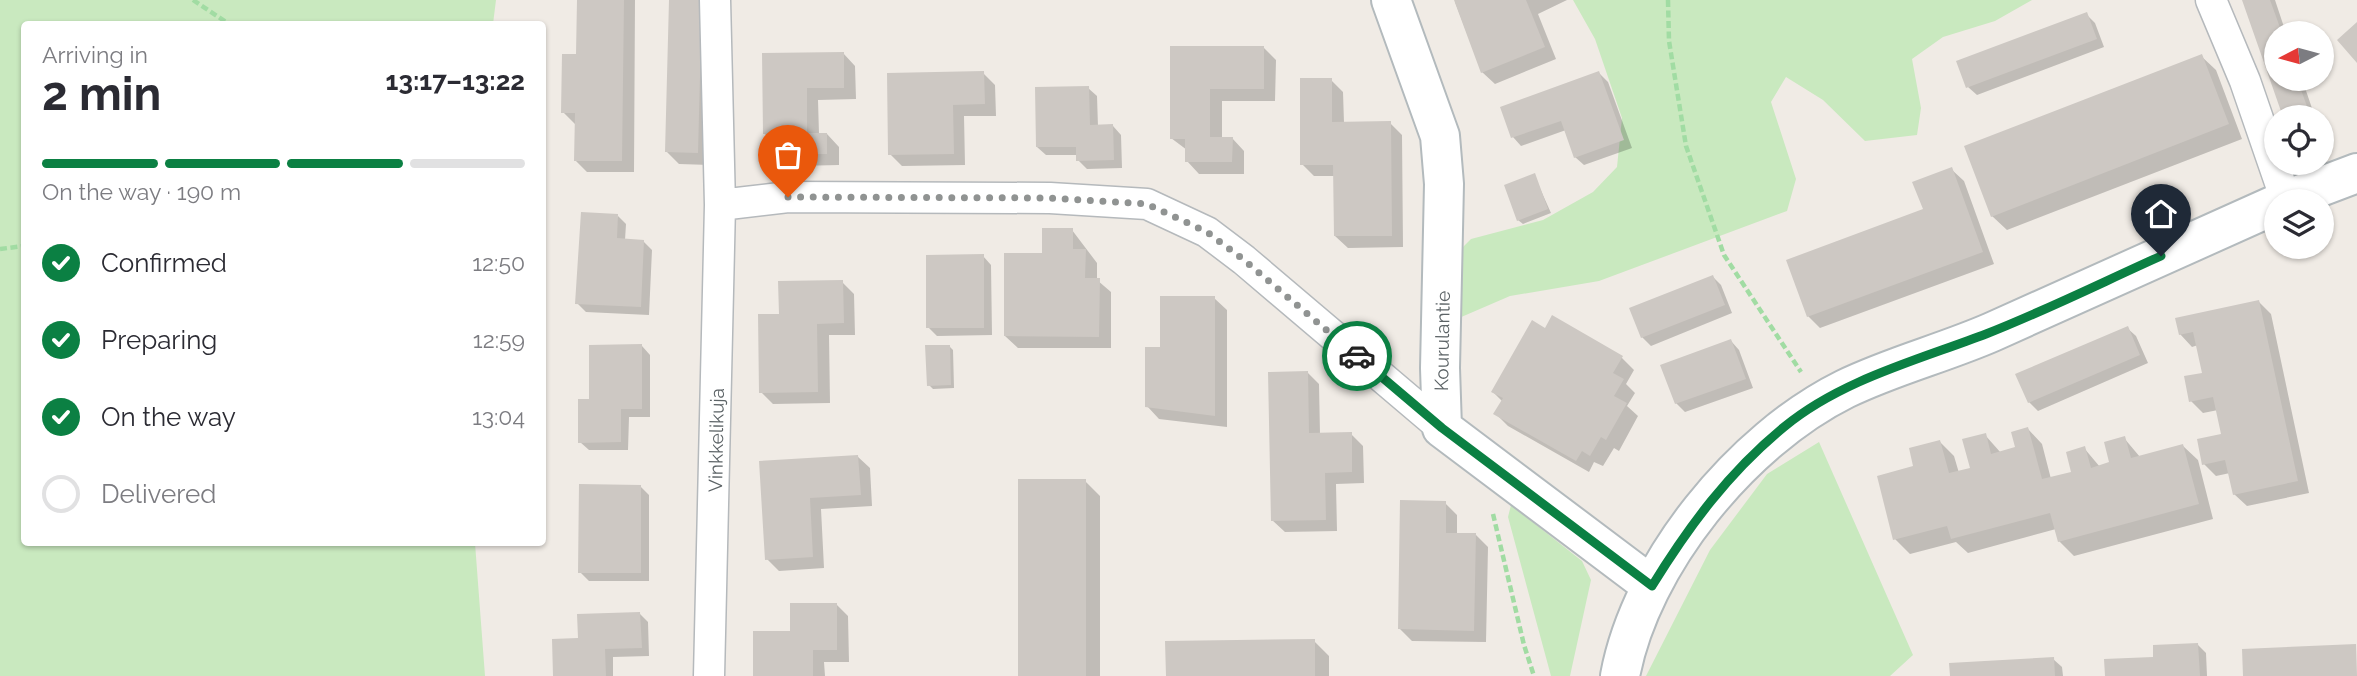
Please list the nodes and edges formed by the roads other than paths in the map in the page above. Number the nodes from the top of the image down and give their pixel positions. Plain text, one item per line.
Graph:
1 (715, 0) edge
2 (1391, 0) edge
3 (2211, 0) edge
4 (2357, 173) edge
5 (2278, 189) edge
6 (2316, 189) edge
7 (720, 205) junction
8 (2264, 210) edge
9 (1442, 428) junction
10 (1652, 586) junction
11 (709, 676) edge
12 (1620, 676) edge

1 - 7 street, Vinkkelikuja
2 - 9 street, Kourulantie
3 - 5 street
4 - 6 street
7 - 9 street
7 - 11 street, Vinkkelikuja
8 - 10 street
9 - 10 street
10 - 12 street

